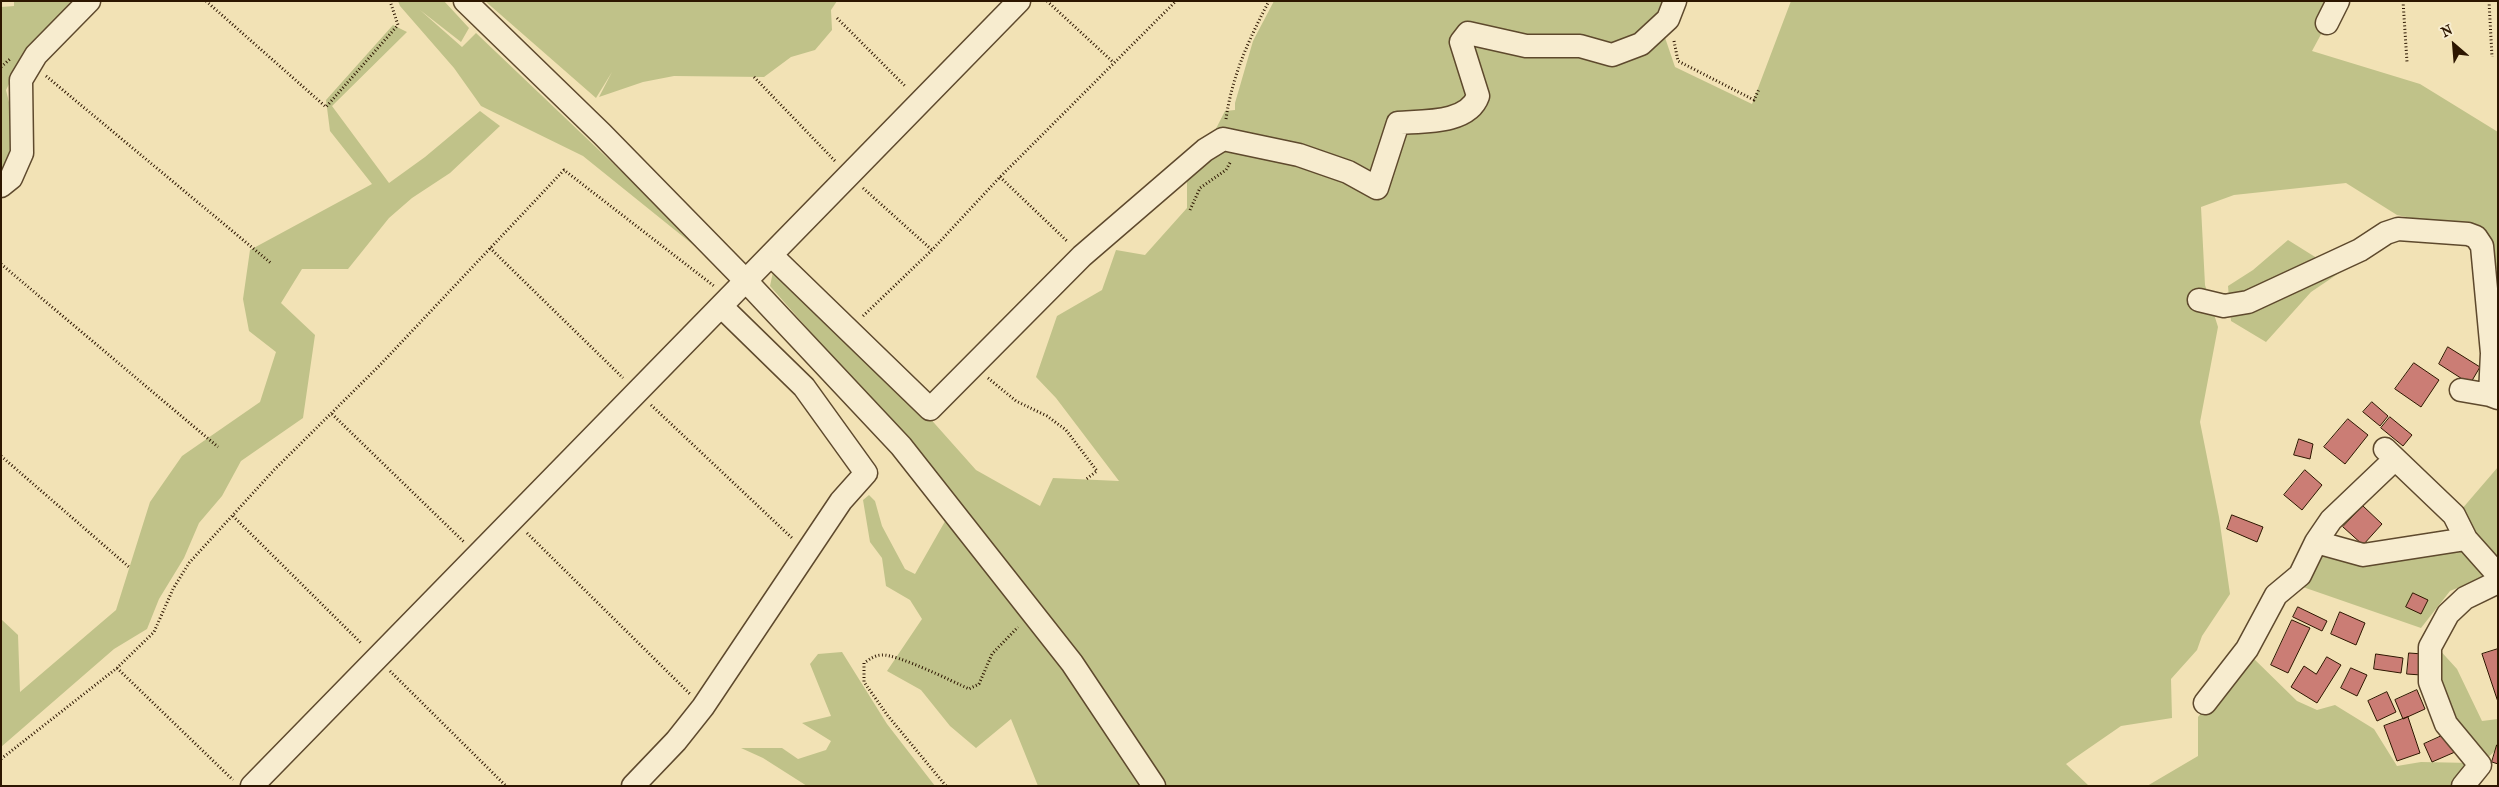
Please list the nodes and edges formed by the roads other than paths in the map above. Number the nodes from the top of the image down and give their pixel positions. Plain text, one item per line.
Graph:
1 (89, 1) edge
2 (465, 1) edge
3 (1019, 1) edge
4 (2338, 1) edge
5 (1672, 10) edge
6 (2327, 23) dead end
7 (1, 186) edge
8 (771, 255) junction
9 (746, 281) junction
10 (2199, 300) dead end
11 (726, 302) junction
12 (2461, 390) dead end
13 (2494, 396) edge
14 (2466, 540) junction
15 (2316, 542) junction
16 (2498, 574) edge
17 (2498, 582) edge
18 (2205, 703) dead end
19 (252, 786) edge
20 (633, 786) edge
21 (1154, 786) edge
22 (2463, 786) edge

1 - 7 street
2 - 9 street
3 - 8 street
4 - 6 street
5 - 8 street
8 - 9 street
9 - 11 street
9 - 21 street
10 - 13 street
11 - 19 street
11 - 20 street
12 - 13 street
14 - 15 street
14 - 15 street
14 - 16 street
15 - 18 street
17 - 22 street

